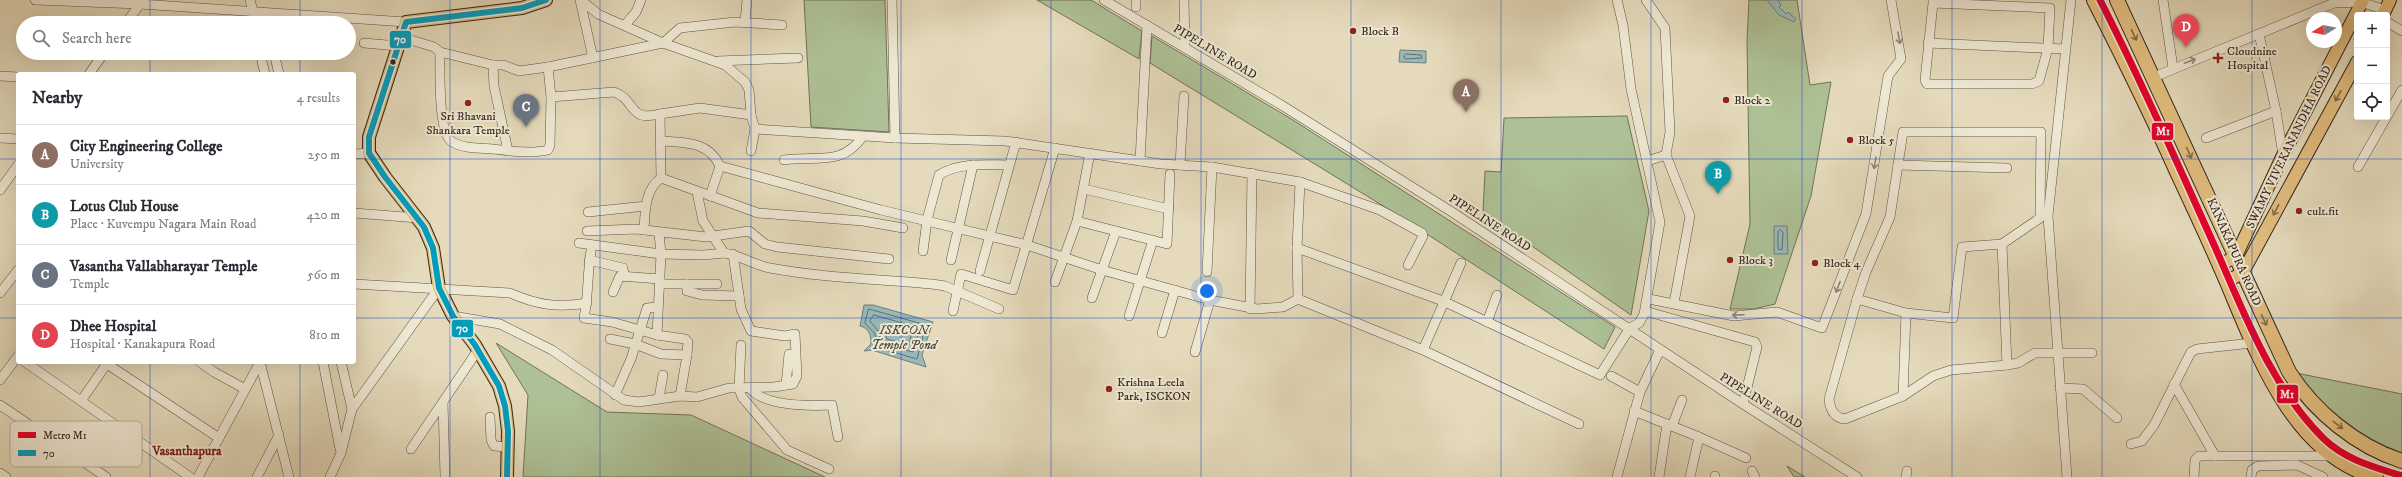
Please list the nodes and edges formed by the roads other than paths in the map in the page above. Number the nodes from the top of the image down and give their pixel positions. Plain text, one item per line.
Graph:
1 (35, 0) edge
2 (250, 0) edge
3 (546, 0) edge
4 (580, 0) edge
5 (641, 0) edge
6 (747, 0) edge
7 (892, 0) edge
8 (1104, 0) edge
9 (1184, 0) edge
10 (1617, 0) edge
11 (1646, 0) edge
12 (1891, 0) edge
13 (2071, 0) edge
14 (2094, 0) edge
15 (2117, 0) edge
16 (2163, 0) edge
17 (1934, 1) edge
18 (2362, 1) edge
19 (140, 2) edge
20 (535, 2) edge
21 (2334, 2) edge
22 (2386, 8) edge
23 (251, 11) junction
24 (131, 16) edge
25 (253, 16) edge
26 (321, 16) edge
27 (356, 18) edge
28 (406, 22) junction
29 (745, 22) junction
30 (2390, 24) edge
31 (625, 25) junction
32 (782, 25) dead end
33 (1147, 26) junction
34 (2402, 31) edge
35 (2259, 34) junction
36 (399, 42) junction
37 (364, 43) dead end
38 (664, 43) junction
39 (1928, 43) junction
40 (1185, 48) junction
41 (2048, 48) junction
42 (2065, 49) junction
43 (440, 52) junction
44 (593, 58) junction
45 (798, 58) dead end
46 (99, 60) edge
47 (262, 60) edge
48 (276, 60) edge
49 (715, 61) junction
50 (493, 64) junction
51 (548, 67) junction
52 (2173, 68) junction
53 (2354, 68) edge
54 (90, 72) edge
55 (265, 72) edge
56 (279, 72) edge
57 (0, 76) edge
58 (16, 77) edge
59 (2154, 77) junction
60 (2402, 90) edge
61 (1184, 96) dead end
62 (551, 97) junction
63 (2276, 111) junction
64 (660, 114) junction
65 (751, 115) junction
66 (755, 129) junction
67 (863, 136) junction
68 (0, 138) edge
69 (896, 138) junction
70 (2206, 138) dead end
71 (16, 139) edge
72 (661, 141) junction
73 (1016, 142) junction
74 (1055, 148) junction
75 (508, 151) junction
76 (751, 152) dead end
77 (369, 153) junction
78 (1090, 153) junction
79 (356, 154) edge
80 (1666, 155) junction
81 (2283, 155) junction
82 (784, 160) dead end
83 (1140, 161) junction
84 (1647, 161) junction
85 (973, 165) junction
86 (1009, 165) junction
87 (1180, 165) junction
88 (1898, 165) junction
89 (720, 166) junction
90 (1212, 167) junction
91 (2358, 167) dead end
92 (16, 168) edge
93 (2007, 168) dead end
94 (1252, 173) junction
95 (1170, 174) dead end
96 (661, 178) junction
97 (1300, 182) junction
98 (1084, 189) junction
99 (0, 190) edge
100 (697, 192) junction
101 (710, 196) junction
102 (646, 206) junction
103 (1169, 209) junction
104 (588, 212) dead end
105 (356, 213) edge
106 (418, 218) junction
107 (927, 220) junction
108 (1078, 221) junction
109 (957, 226) junction
110 (903, 228) dead end
111 (644, 230) junction
112 (587, 231) dead end
113 (1116, 231) junction
114 (659, 233) junction
115 (990, 235) junction
116 (714, 237) junction
117 (1152, 240) junction
118 (578, 243) dead end
119 (2002, 244) junction
120 (592, 245) junction
121 (1027, 245) junction
122 (1297, 248) junction
123 (923, 251) dead end
124 (724, 253) junction
125 (661, 254) junction
126 (733, 254) junction
127 (2236, 256) junction
128 (1065, 257) junction
129 (889, 259) dead end
130 (589, 260) junction
131 (951, 260) dead end
132 (1461, 263) dead end
133 (1408, 265) dead end
134 (2220, 266) junction
135 (1102, 270) junction
136 (980, 271) dead end
137 (1207, 272) dead end
138 (2243, 272) junction
139 (16, 273) edge
140 (624, 276) junction
141 (1142, 281) junction
142 (660, 282) junction
143 (1055, 282) dead end
144 (2227, 282) junction
145 (356, 284) edge
146 (687, 284) junction
147 (717, 284) dead end
148 (439, 288) junction
149 (1175, 290) junction
150 (957, 291) junction
151 (613, 292) dead end
152 (0, 293) edge
153 (1497, 295) dead end
154 (739, 296) junction
155 (1092, 298) dead end
156 (1649, 299) junction
157 (1857, 299) junction
158 (1210, 300) junction
159 (1298, 300) junction
160 (1444, 302) junction
161 (587, 303) junction
162 (1674, 303) junction
163 (658, 307) junction
164 (998, 309) dead end
165 (1250, 309) junction
166 (953, 311) dead end
167 (1645, 311) junction
168 (1906, 313) junction
169 (453, 316) junction
170 (1129, 316) dead end
171 (1487, 322) junction
172 (1630, 328) junction
173 (641, 330) junction
174 (1162, 333) dead end
175 (657, 335) junction
176 (610, 339) dead end
177 (2252, 343) junction
178 (635, 344) junction
179 (741, 345) dead end
180 (478, 350) junction
181 (1423, 350) junction
182 (1660, 350) junction
183 (1195, 352) dead end
184 (2058, 353) junction
185 (2092, 353) dead end
186 (789, 354) dead end
187 (687, 355) junction
188 (16, 360) edge
189 (28, 364) edge
190 (105, 364) edge
191 (108, 364) edge
192 (203, 364) edge
193 (212, 364) edge
194 (259, 364) edge
195 (261, 364) edge
196 (323, 364) edge
197 (341, 364) edge
198 (2007, 365) junction
199 (214, 372) junction
200 (663, 375) dead end
201 (1611, 376) dead end
202 (0, 380) edge
203 (2174, 384) junction
204 (786, 385) junction
205 (750, 388) junction
206 (2060, 388) junction
207 (245, 389) junction
208 (739, 389) junction
209 (1640, 392) junction
210 (615, 394) junction
211 (680, 396) junction
212 (1903, 396) junction
213 (659, 398) junction
214 (1682, 400) dead end
215 (81, 401) junction
216 (443, 402) junction
217 (1743, 404) junction
218 (0, 405) edge
219 (352, 409) junction
220 (1634, 410) junction
221 (490, 417) dead end
222 (2117, 418) dead end
223 (24, 421) edge
224 (110, 421) edge
225 (1579, 424) dead end
226 (1670, 425) junction
227 (279, 435) junction
228 (838, 437) dead end
229 (1699, 437) junction
230 (219, 438) junction
231 (142, 444) edge
232 (2131, 444) dead end
233 (508, 447) junction
234 (411, 449) dead end
235 (341, 452) junction
236 (2215, 456) junction
237 (2328, 457) junction
238 (1746, 458) dead end
239 (2402, 461) edge
240 (91, 467) edge
241 (829, 469) dead end
242 (0, 473) edge
243 (2320, 475) edge
244 (445, 476) edge
245 (6, 477) edge
246 (106, 477) edge
247 (190, 477) edge
248 (198, 477) edge
249 (257, 477) edge
250 (289, 477) edge
251 (330, 477) edge
252 (507, 477) edge
253 (1617, 477) edge
254 (1659, 477) edge
255 (1690, 477) edge
256 (1857, 477) edge
257 (2067, 477) edge
258 (2194, 477) edge
259 (2251, 477) edge
260 (2374, 477) edge

1 - 19 street
2 - 23 street
3 - 20 main road
4 - 31 street
4 - 44 street
5 - 31 street
6 - 29 street
7 - 69 street
8 - 33 street, PIPELINE ROAD
9 - 40 street
10 - 84 street
11 - 80 street
12 -> 162 street
13 - 42 street
14 - 134 highway, KANAKAPURA ROAD
15 -> 59 highway, KANAKAPURA ROAD
16 - 52 street
17 - 39 street
17 - 41 street
18 - 21 street
18 - 22 street
18 - 81 main road, SWAMY VIVEKANANDHA ROAD
19 - 23 street
19 - 24 street
20 - 28 main road
21 - 35 street
23 - 25 street
23 - 26 street
27 - 28 street
28 - 36 main road
29 - 32 street
29 - 38 street
30 - 34 street
31 - 38 street
33 - 40 street, PIPELINE ROAD
33 - 83 street
52 -> 35 street
35 - 63 street
36 - 37 street
36 - 43 street
36 - 77 main road
38 - 44 street
38 - 49 street
39 - 41 street
39 - 41 street
40 - 172 street, PIPELINE ROAD
41 - 42 street
42 - 184 street
43 - 50 street
43 - 75 street
44 - 51 street
45 - 49 street
46 - 54 street
47 - 55 street
48 - 56 street
49 - 65 street
50 - 51 street
50 - 75 street
51 - 62 street
52 - 59 street
53 -> 138 main road, SWAMY VIVEKANANDHA ROAD
57 - 58 street
59 -> 127 highway, KANAKAPURA ROAD
60 - 91 street
61 - 87 street
62 - 64 street
62 - 75 street
63 - 70 street
63 - 81 street
64 - 65 street
64 - 72 street
65 - 66 street
66 - 67 street
66 - 76 street
67 - 69 street
67 - 82 street
68 - 71 street
69 - 73 street
72 - 89 street
72 - 96 street
73 - 74 street
73 - 86 street
74 - 78 street
74 - 121 street
77 - 79 street
77 - 106 main road
78 - 83 street
78 - 98 street
80 - 84 street
80 - 162 street
81 - 127 main road, SWAMY VIVEKANANDHA ROAD
83 - 87 street
84 - 156 street
85 - 86 street
85 - 107 street
85 - 109 street
86 - 115 street
87 - 90 street
88 - 93 street
88 - 119 street
88 - 157 street
89 - 101 street
89 - 107 street
90 - 94 street
90 - 137 street
92 - 99 street
94 - 97 street
94 - 165 street
95 - 103 street
96 - 100 street
96 - 102 street
97 - 122 street
97 - 133 street
98 - 103 street
98 - 108 street
100 - 101 street
100 - 116 street
101 - 110 street
102 - 104 street
102 - 111 street
103 - 117 street
105 - 106 street
106 - 148 main road
107 - 109 street
107 - 123 street
108 - 113 street
108 - 128 street
109 - 115 street
109 - 131 street
111 - 112 street
111 - 114 street
113 - 117 street
113 - 135 street
114 - 116 street
114 - 125 street
115 - 121 street
115 - 136 street
116 - 124 street
116 - 129 street
117 - 141 street
118 - 120 street
119 - 168 street
119 - 198 street
120 - 125 street
120 - 130 street
121 - 128 street
121 - 150 street
122 - 159 street
122 - 160 street
124 - 125 street
124 - 126 street
125 - 142 street
126 - 150 street
126 - 154 street
127 - 134 main road
127 - 138 highway, KANAKAPURA ROAD
128 - 135 street
128 - 143 street
130 - 140 street
130 - 161 street
132 - 160 street
134 - 144 highway, KANAKAPURA ROAD
135 - 141 street
135 - 155 street
138 - 144 main road, SWAMY VIVEKANANDHA ROAD
138 -> 239 highway, KANAKAPURA ROAD
139 - 152 street
140 - 142 street
140 - 151 street
141 - 149 street
141 - 170 street
142 - 146 street
142 - 163 street
144 - 177 highway, KANAKAPURA ROAD
145 - 148 street
146 - 147 street
146 - 154 street
148 - 161 street
148 - 169 main road
148 - 219 street
149 - 158 street
149 - 174 street
150 - 164 street
150 - 166 street
153 - 171 street
154 - 204 street
156 - 162 street
156 - 167 street
157 - 168 street
157 - 212 street
158 - 165 street
158 - 183 street
159 - 165 street
159 - 181 street
160 - 171 street
160 - 181 street
161 - 173 street
163 - 173 street
163 - 175 street
167 - 172 street
167 - 217 street
168 - 212 street
169 - 180 main road
169 - 210 street
171 - 172 street
172 - 182 street, PIPELINE ROAD
173 - 175 street
173 - 178 street
175 - 187 street
176 - 178 street
177 - 203 street
177 - 237 highway, KANAKAPURA ROAD
178 - 187 street
178 - 210 street
179 - 208 street
180 - 216 street
180 - 233 main road
181 - 225 street
182 - 209 street
182 - 217 street, PIPELINE ROAD
184 - 185 street
184 - 198 street
184 - 206 street
186 - 204 street
187 - 211 street
188 - 202 street
189 - 215 street
190 - 215 street
191 - 230 street
192 - 199 street
193 - 199 street
194 - 207 street
195 - 227 street
196 - 235 street
197 - 219 street
198 - 212 street
199 - 207 street
200 - 213 street
201 - 209 street
203 - 232 street
203 - 236 street
204 - 205 street
205 - 208 street
205 - 228 street
206 - 222 street
206 - 257 street
207 - 230 street
208 - 211 street
208 - 241 street
209 - 220 street
210 - 213 street
211 - 213 street
214 - 226 street
215 - 224 street
216 - 234 street
216 - 244 street
217 - 256 street, PIPELINE ROAD
218 - 223 street
219 - 235 street
220 - 226 street
220 - 253 street
221 - 233 street
226 - 229 street
226 - 254 street
227 - 249 street
227 - 250 street
229 - 238 street
229 - 255 street
230 - 248 street
231 - 247 street
233 - 252 main road
235 - 251 street
236 - 237 street
236 - 258 street
237 - 243 street
237 - 260 highway, KANAKAPURA ROAD
240 - 246 street
242 - 245 street
243 - 259 street

